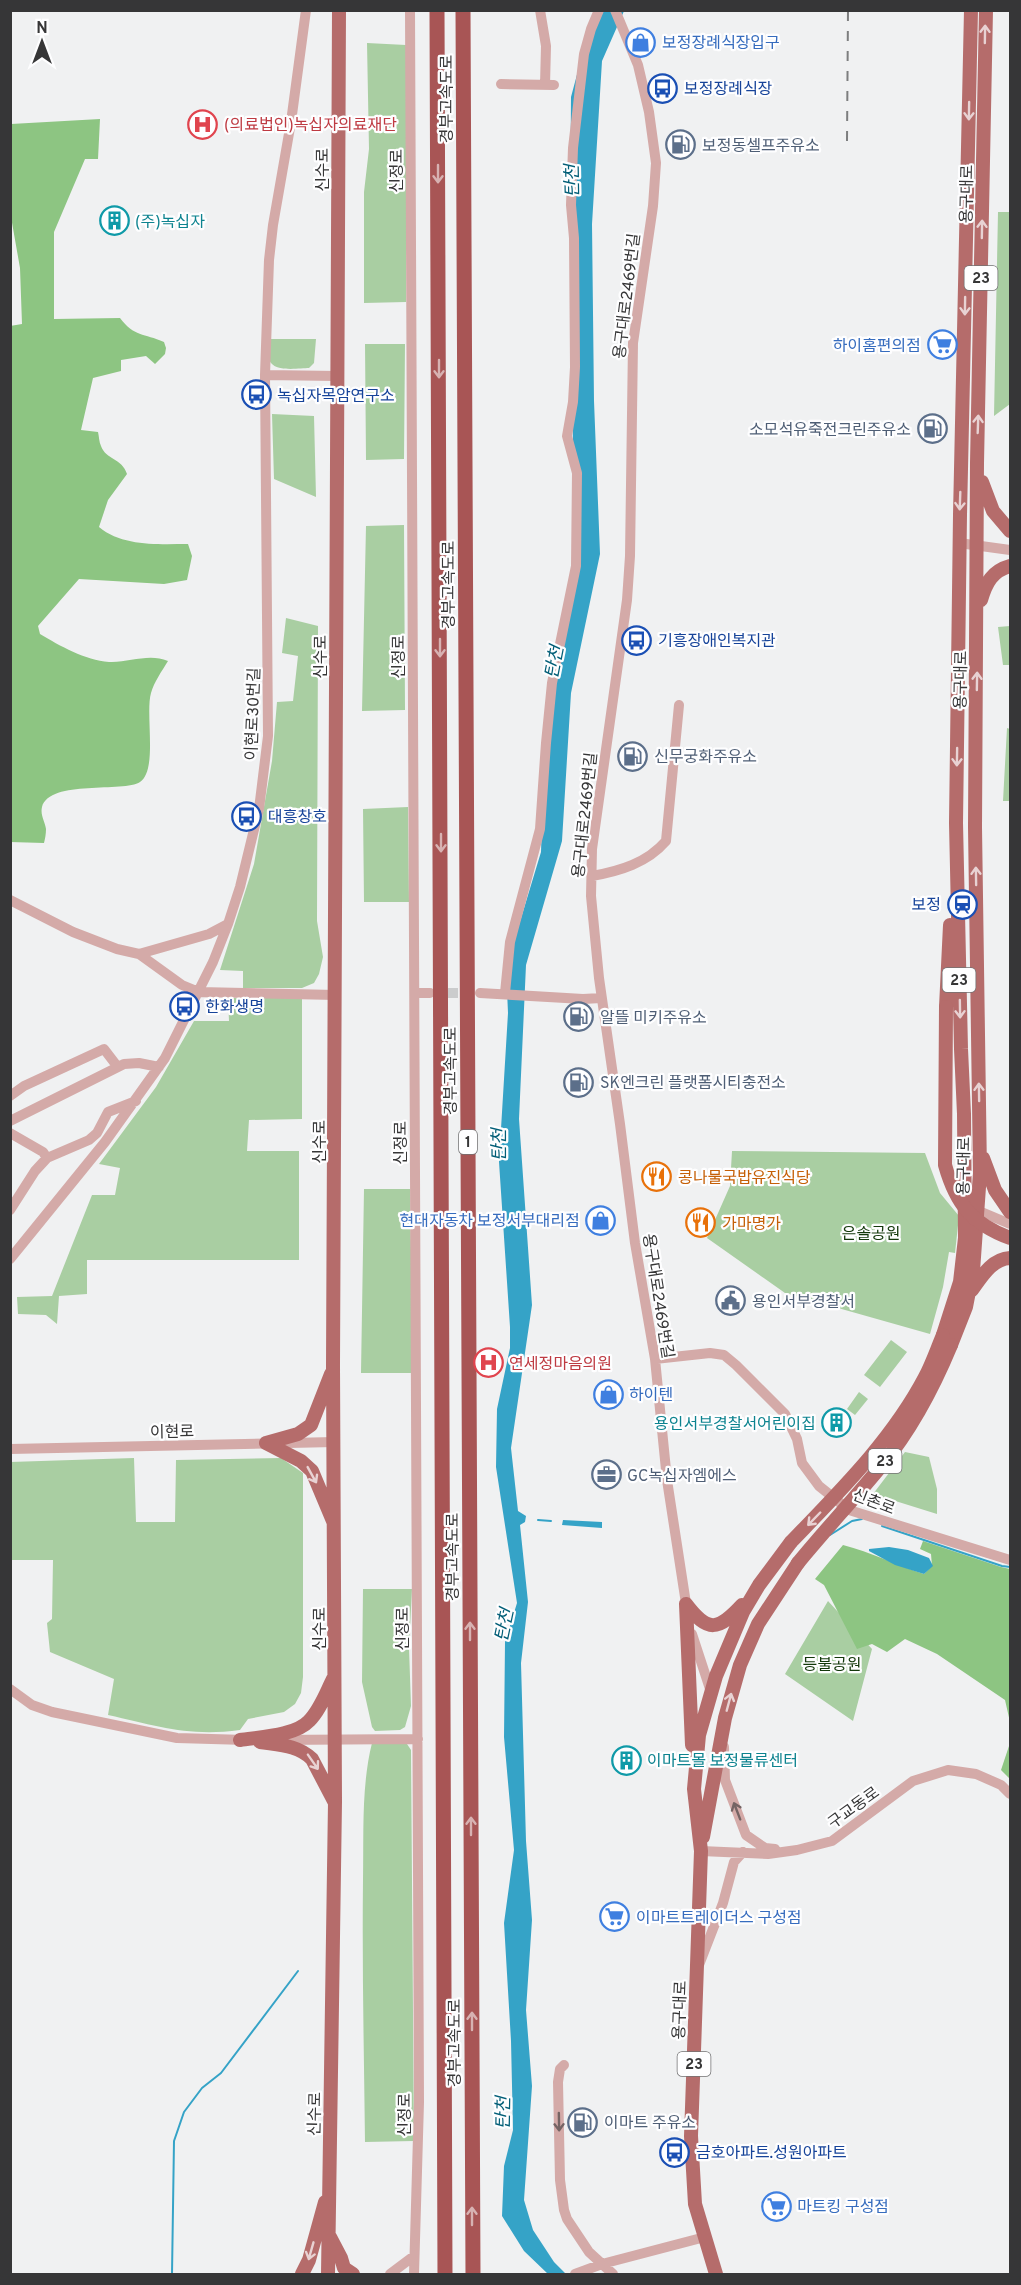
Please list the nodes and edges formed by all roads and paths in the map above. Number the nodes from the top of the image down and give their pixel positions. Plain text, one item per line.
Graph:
1 (306, 10) edge
2 (339, 10) edge
3 (410, 10) edge
4 (437, 10) edge
5 (463, 10) edge
6 (540, 10) edge
7 (599, 10) edge
8 (615, 10) edge
9 (971, 10) edge
10 (986, 10) edge
11 (501, 84) dead end
12 (265, 375) junction
13 (337, 376) junction
14 (977, 463) junction
15 (1011, 531) edge
16 (959, 543) junction
17 (977, 545) junction
18 (1011, 550) edge
19 (1011, 566) edge
20 (960, 580) junction
21 (978, 611) junction
22 (977, 636) junction
23 (679, 705) dead end
24 (956, 845) junction
25 (592, 876) junction
26 (10, 900) edge
27 (228, 924) junction
28 (140, 954) junction
29 (199, 992) junction
30 (415, 993) junction
31 (430, 993) tunnel mouth
32 (480, 993) tunnel mouth
33 (508, 993) junction
34 (336, 995) junction
35 (601, 998) junction
36 (117, 1066) junction
37 (159, 1067) junction
38 (10, 1096) edge
39 (136, 1101) junction
40 (964, 1114) junction
41 (10, 1121) edge
42 (10, 1133) edge
43 (980, 1150) junction
44 (47, 1158) junction
45 (980, 1173) junction
46 (964, 1205) junction
47 (10, 1210) edge
48 (978, 1211) junction
49 (1011, 1212) edge
50 (1011, 1224) edge
51 (1011, 1238) edge
52 (963, 1256) junction
53 (1011, 1258) edge
54 (10, 1259) edge
55 (967, 1300) junction
56 (947, 1340) junction
57 (655, 1359) junction
58 (333, 1366) junction
59 (335, 1442) junction
60 (266, 1443) junction
61 (10, 1449) edge
62 (335, 1527) junction
63 (1011, 1560) edge
64 (759, 1585) junction
65 (686, 1604) junction
66 (335, 1675) junction
67 (10, 1689) edge
68 (711, 1692) junction
69 (723, 1731) junction
70 (335, 1739) junction
71 (418, 1739) junction
72 (240, 1740) junction
73 (694, 1789) junction
74 (1011, 1794) edge
75 (710, 1800) junction
76 (335, 1802) junction
77 (796, 1850) junction
78 (700, 1851) junction
79 (743, 1852) junction
80 (697, 1970) junction
81 (564, 2065) dead end
82 (329, 2186) junction
83 (330, 2237) junction
84 (705, 2237) junction
85 (414, 2256) junction
86 (602, 2264) junction
87 (302, 2274) edge
88 (328, 2274) edge
89 (354, 2274) edge
90 (390, 2274) edge
91 (414, 2274) edge
92 (445, 2274) edge
93 (472, 2274) edge
94 (577, 2274) edge
95 (613, 2274) edge
96 (716, 2274) edge

1 - 12 street, 이현로30번길
2 - 13 main road, 신수로
3 - 30 street, 신정로
4 -> 92 highway, 경부고속도로 / 1
93 -> 5 highway, 경부고속도로 / 1
6 - 11 street
7 - 33 street
8 - 25 street, 용구대로2469번길
9 -> 16 main road, 용구대로 / 23
14 -> 10 main road, 용구대로 / 23
12 - 13 street
12 - 27 street, 이현로30번길
13 - 34 main road, 신수로
14 - 15 main road
14 - 17 main road, 용구대로 / 23
16 - 17 street
16 - 20 main road, 용구대로 / 23
17 - 18 street
17 - 21 main road, 용구대로 / 23
19 - 21 main road
20 - 22 main road
20 -> 24 main road, 용구대로 / 23
21 - 22 main road, 용구대로 / 23
43 -> 22 main road, 용구대로 / 23
23 - 25 street
24 -> 40 main road, 용구대로 / 23
24 - 51 main road, bridge
25 - 35 street, 용구대로2469번길
26 - 28 street
27 - 28 street
27 - 29 street, 이현로30번길
28 - 29 street
29 - 34 street
29 - 37 street, 이현로30번길
30 - 31 street
30 - 71 street, 신정로
32 - 33 street
33 - 35 street
34 - 58 main road, 신수로
35 - 57 street, 용구대로2469번길
36 - 37 street
36 - 38 street
36 - 41 street
37 - 39 street, 이현로30번길
39 - 44 street
39 - 54 street, 이현로30번길
40 - 45 main road
40 - 46 main road, 용구대로 / 23
42 - 44 street
43 - 45 main road, 용구대로 / 23
43 - 49 main road
44 - 47 street
45 - 48 main road, 용구대로 / 23
46 - 48 street
46 - 52 main road, 용구대로 / 23
48 - 50 street
48 - 55 main road, 용구대로 / 23
52 - 55 main road
52 - 56 main road, 용구대로 / 23
53 - 55 main road
55 - 56 main road, 용구대로 / 23
56 -> 64 main road, 용구대로 / 23, bridge
69 -> 56 main road, 용구대로 / 23, bridge
57 - 63 street, 신촌로
57 - 65 street, 용구대로2469번길
58 - 59 main road, 신수로
58 - 60 main road
59 - 60 street, 이현로
59 - 62 main road, 신수로
60 - 61 street, 이현로
60 -> 62 main road
62 - 66 main road, 신수로
64 - 65 main road
64 - 68 main road, 용구대로 / 23
65 - 68 street, 용구대로2469번길
65 - 73 main road
66 - 70 main road, 신수로
66 - 72 main road
67 - 72 street
68 - 73 main road, 용구대로 / 23
68 - 75 main road
68 - 78 main road
69 - 75 main road, 용구대로 / 23
77 -> 69 street
70 - 71 street
70 - 72 street
70 - 76 main road, 신수로
71 - 85 street, 신정로
72 -> 76 main road
73 - 78 main road, 용구대로 / 23
74 - 77 street, 구교동로
75 - 78 main road, 용구대로 / 23
76 - 82 main road, 신수로
77 - 79 street, 구교동로
78 - 79 street, 구교동로
78 - 80 main road, 용구대로 / 23
79 - 80 street
80 - 84 main road, 용구대로 / 23
81 -> 86 street
82 - 83 main road, 신수로
82 -> 87 main road
83 - 88 main road, 신수로
83 - 89 main road
84 - 86 street
84 - 96 main road, 용구대로 / 23
85 - 90 street
85 - 91 street, 신정로
86 - 94 street
86 - 95 street

